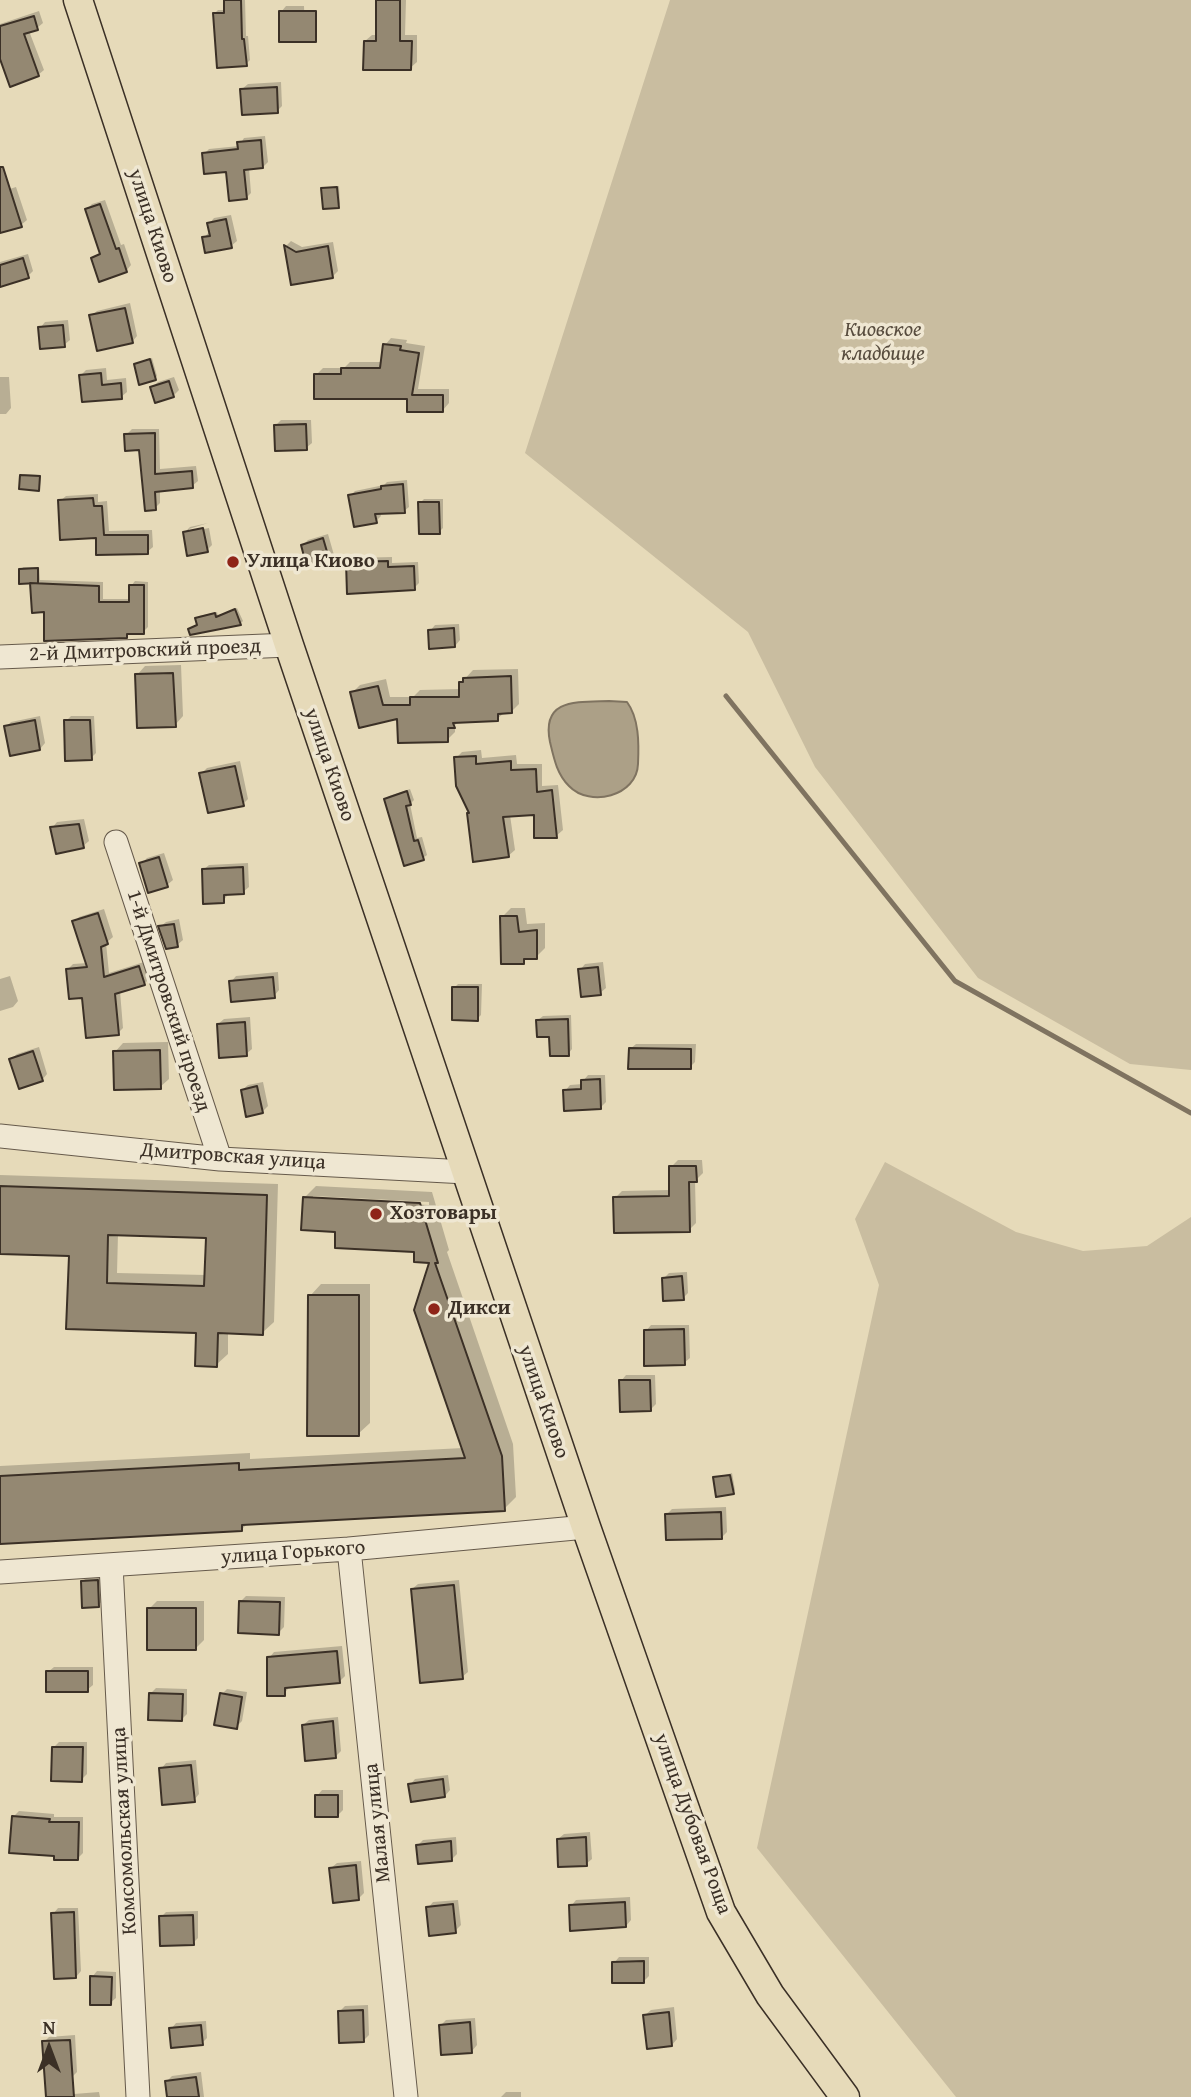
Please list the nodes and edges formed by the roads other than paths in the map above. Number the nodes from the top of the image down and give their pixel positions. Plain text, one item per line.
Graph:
1 (78, 0) edge
2 (289, 645) junction
3 (0, 657) edge
4 (116, 842) dead end
5 (0, 1136) edge
6 (220, 1159) junction
7 (466, 1172) junction
8 (586, 1527) junction
9 (349, 1549) junction
10 (111, 1565) junction
11 (0, 1572) edge
12 (138, 2097) edge
13 (406, 2097) edge
14 (845, 2097) edge

1 - 2 main road, улица Киово
2 - 3 street, 2-й Дмитровский проезд
2 - 7 main road, улица Киово
4 - 6 street, 1-й Дмитровский проезд
5 - 6 street, Дмитровская улица
6 - 7 street, Дмитровская улица
7 - 8 main road, улица Киово
8 - 9 street, улица Горького
8 - 14 main road, улица Дубовая Роща
9 - 10 street, улица Горького
9 - 13 street, Малая улица
10 - 11 street, улица Горького
10 - 12 street, Комсомольская улица

